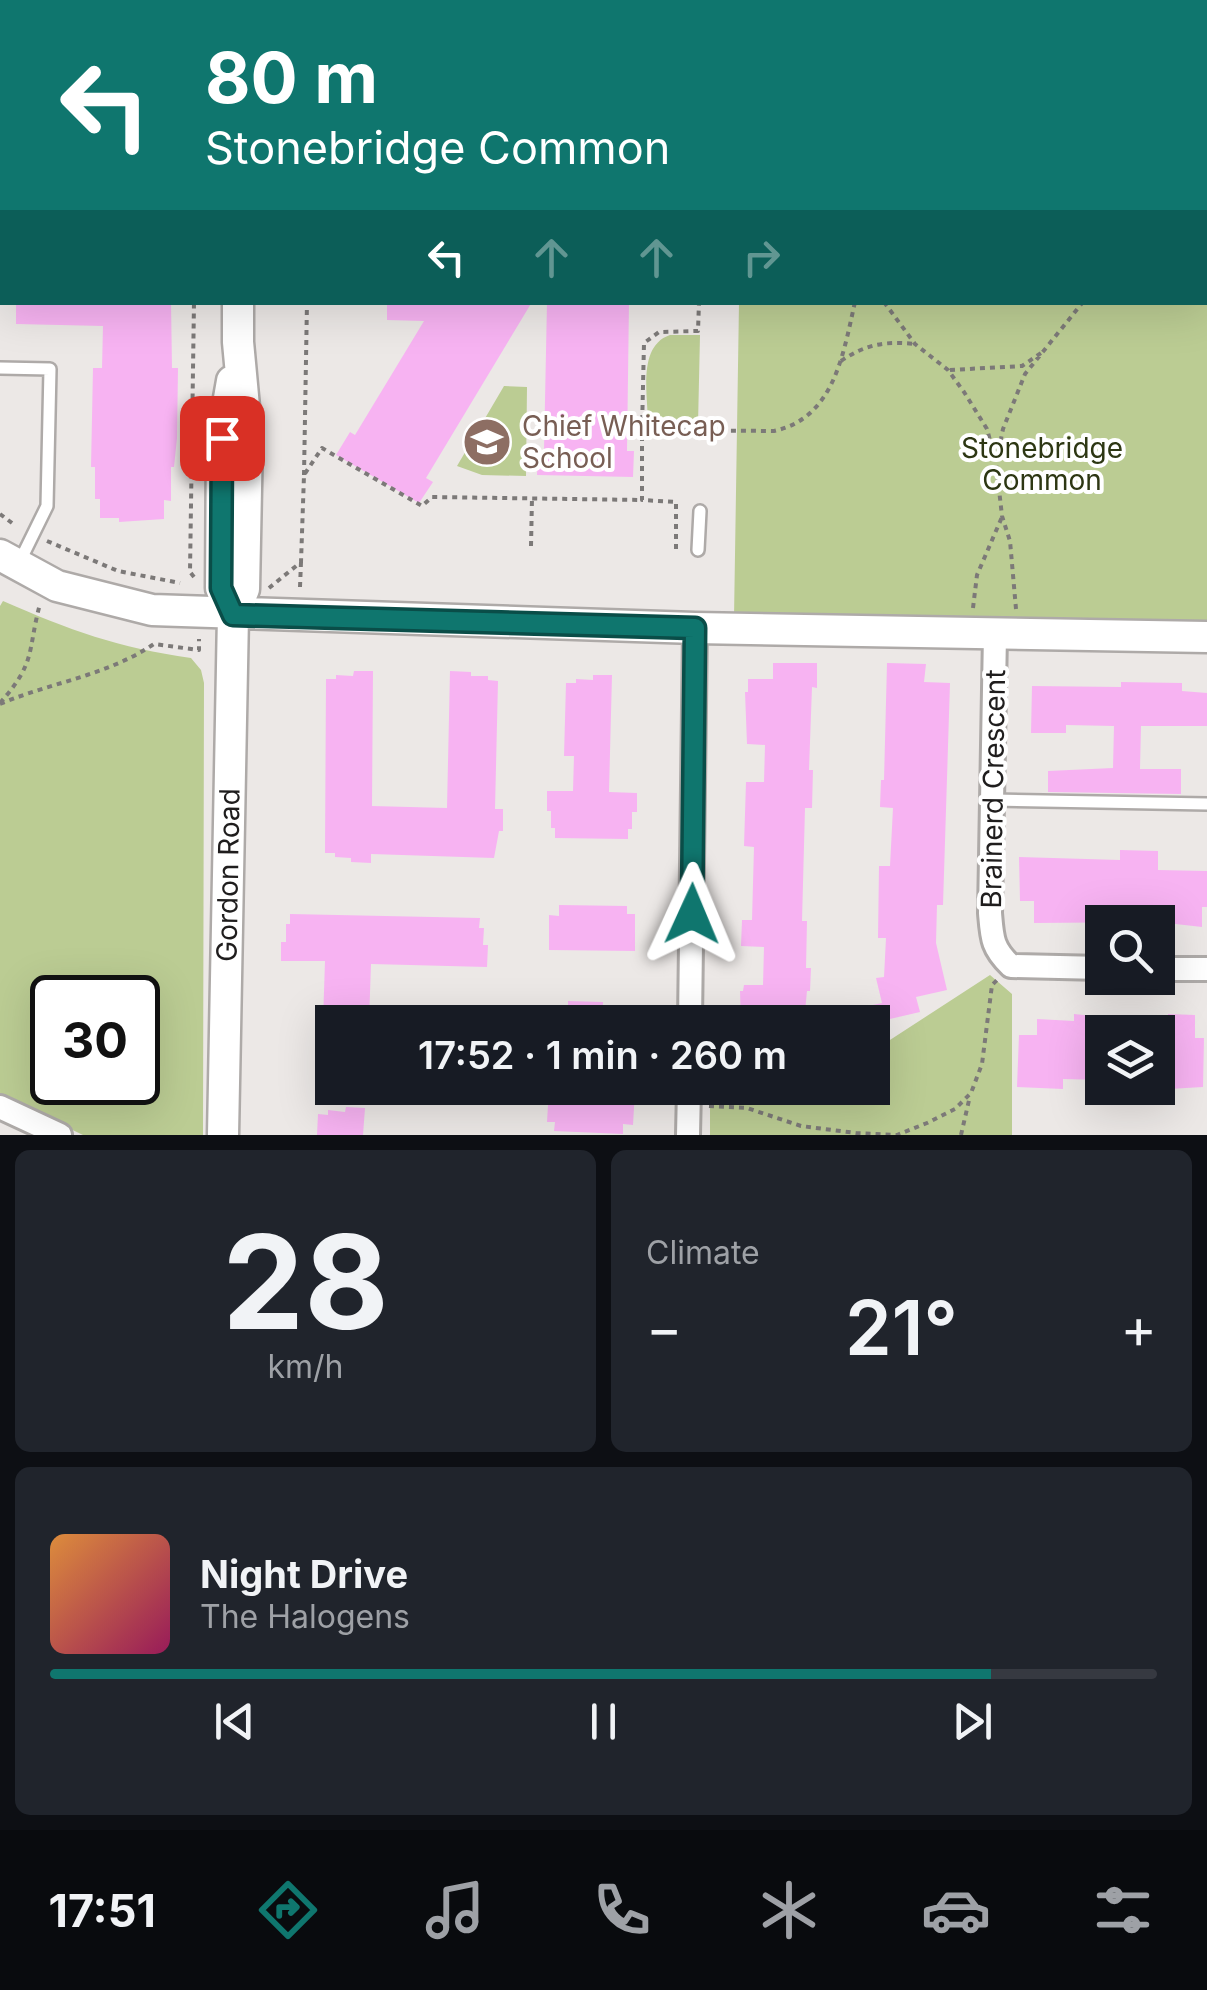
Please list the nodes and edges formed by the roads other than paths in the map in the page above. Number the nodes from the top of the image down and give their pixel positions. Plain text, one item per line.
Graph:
1 (238, 305) edge
2 (0, 368) edge
3 (700, 511) dead end
4 (698, 550) dead end
5 (9, 560) edge
6 (233, 615) junction
7 (695, 628) junction
8 (995, 633) junction
9 (1207, 637) edge
10 (994, 800) junction
11 (1207, 804) edge
12 (1085, 968) edge
13 (1175, 969) edge
14 (1207, 970) edge
15 (690, 1005) edge
16 (689, 1105) edge
17 (0, 1107) edge
18 (60, 1135) edge
19 (223, 1135) edge
20 (688, 1135) edge

1 - 6 street, Gordon Road
2 - 5 lane
3 - 4 lane
5 - 6 street
6 - 7 street
6 - 19 street, Gordon Road
7 - 8 street
7 - 15 street
8 - 9 street
8 - 10 street, Brainerd Crescent
10 - 11 lane
10 - 12 street, Brainerd Crescent
13 - 14 street
16 - 20 street
17 - 18 street

